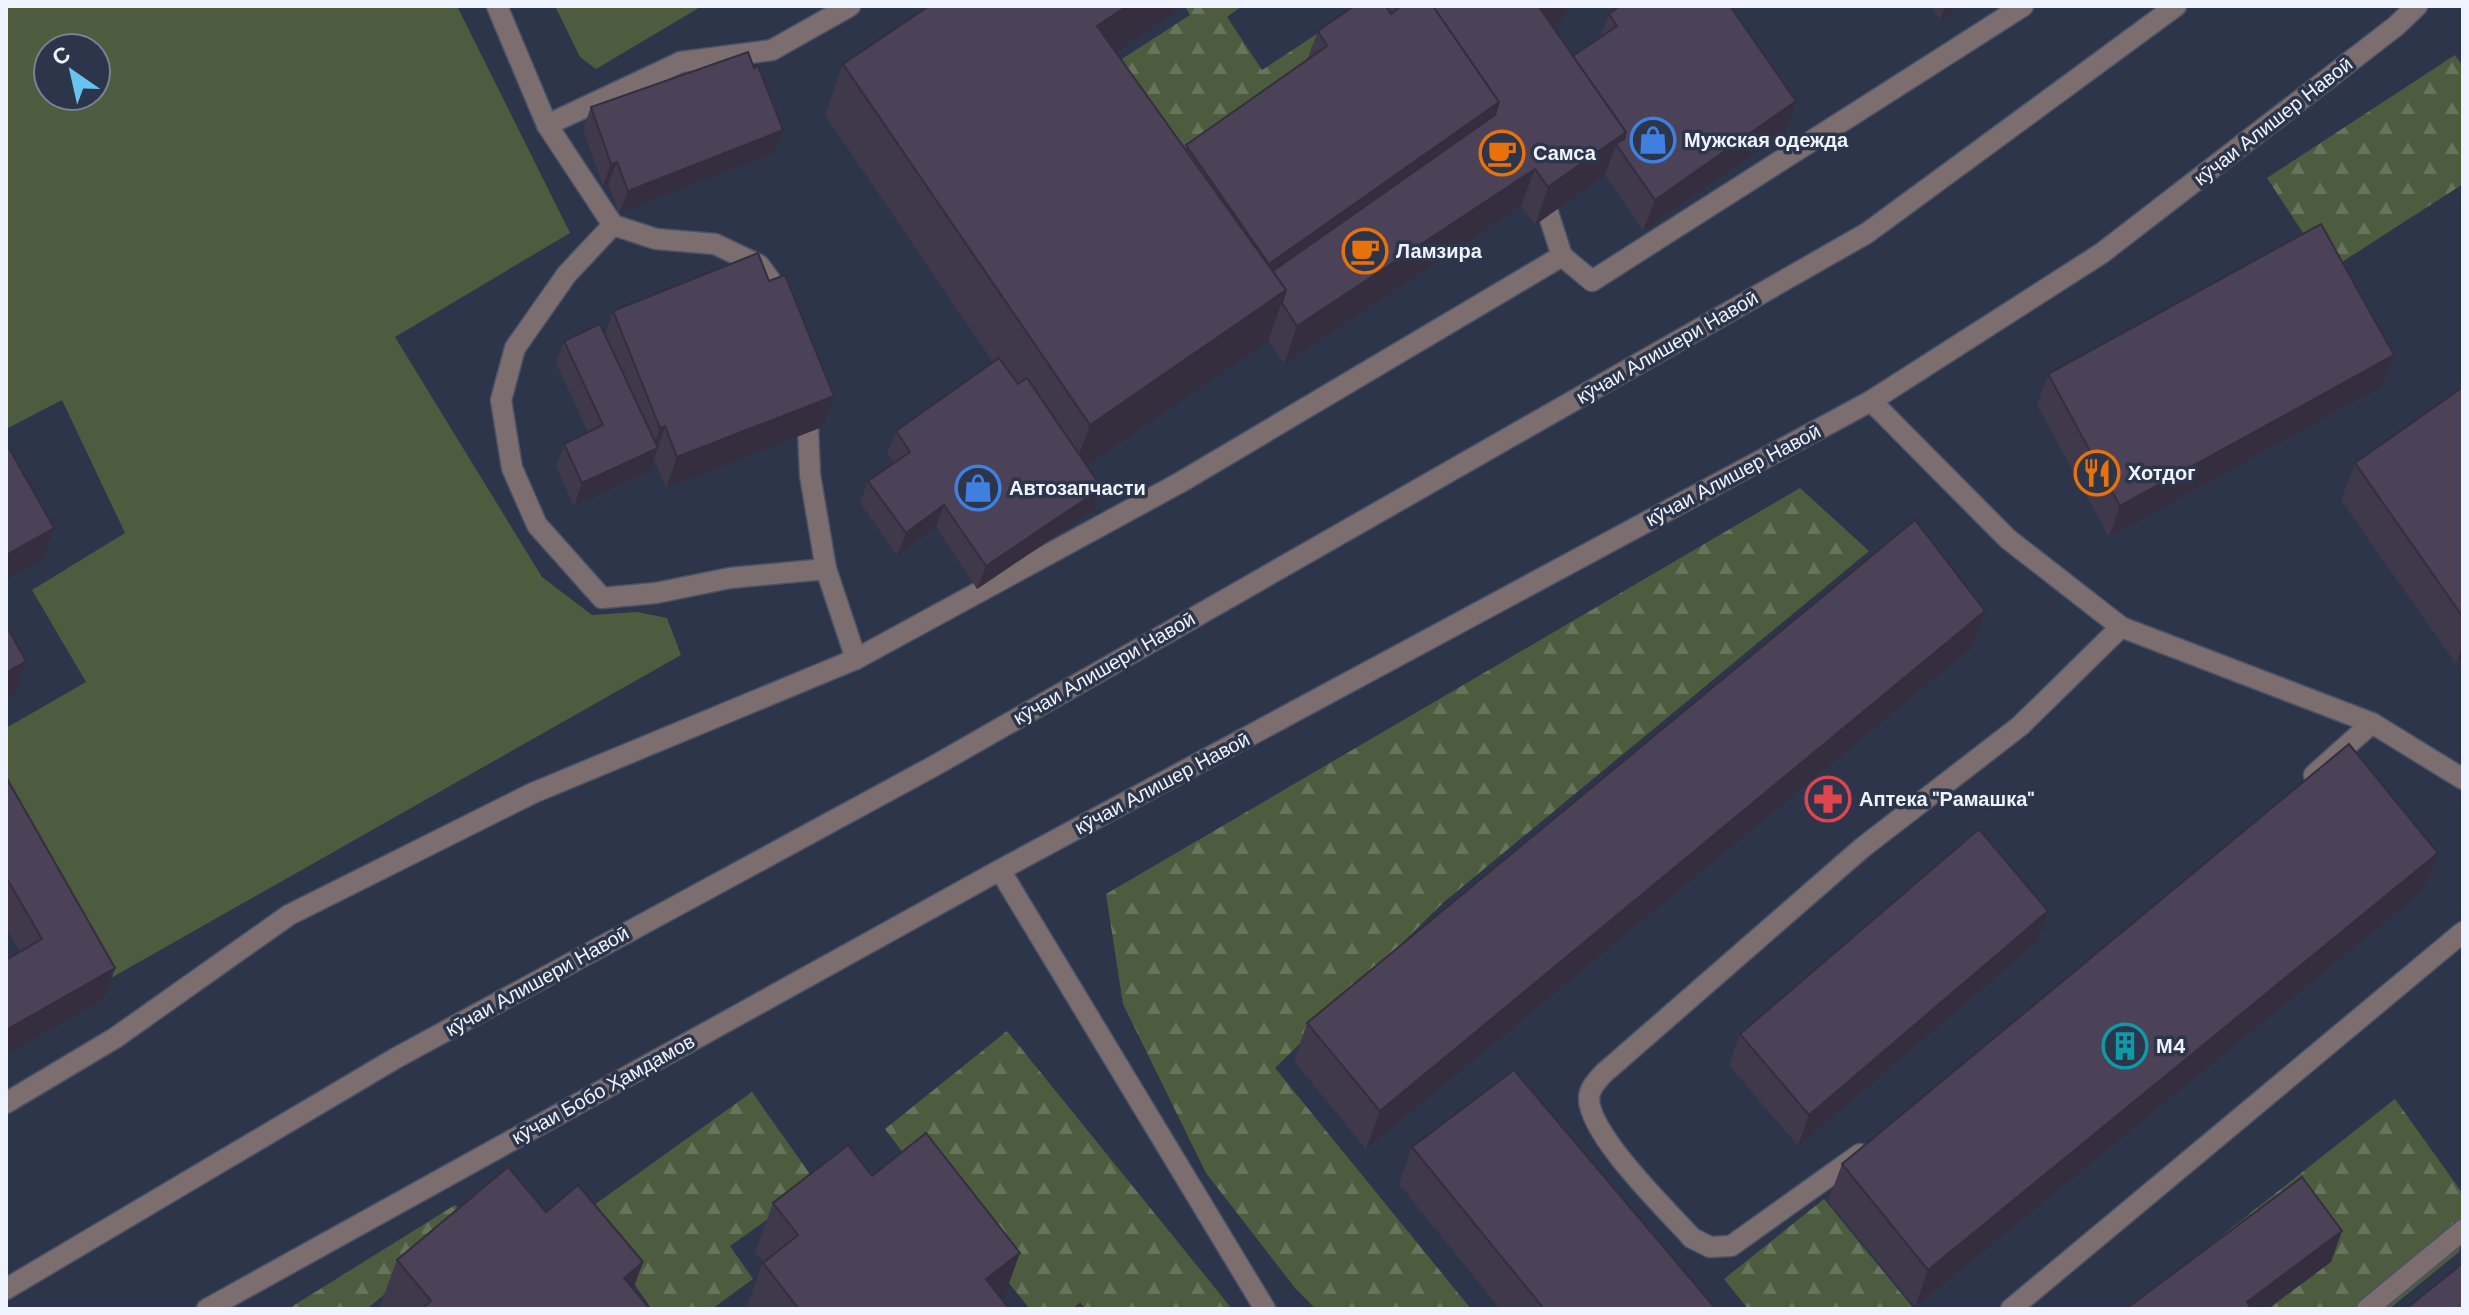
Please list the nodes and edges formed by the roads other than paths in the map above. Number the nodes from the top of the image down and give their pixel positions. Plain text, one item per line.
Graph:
1 (497, 6) edge
2 (850, 6) edge
3 (2023, 6) edge
4 (2176, 6) edge
5 (2417, 6) edge
6 (547, 125) junction
7 (1535, 172) edge
8 (613, 225) junction
9 (1562, 256) junction
10 (790, 324) edge
11 (806, 378) edge
12 (1871, 401) junction
13 (826, 569) junction
14 (2121, 627) junction
15 (856, 659) junction
16 (2372, 723) junction
17 (2463, 779) edge
18 (2302, 785) edge
19 (1000, 870) junction
20 (2463, 932) edge
21 (6, 1103) edge
22 (1878, 1141) edge
23 (2463, 1230) edge
24 (6, 1289) edge
25 (207, 1309) edge
26 (1265, 1309) edge
27 (2011, 1309) edge
28 (2367, 1309) edge

1 - 6 street
2 - 6 street
3 - 9 street
4 - 24 street, кӯчаи Алишери Навоӣ
5 - 12 street, кӯчаи Алишер Навоӣ
6 - 8 street
7 - 9 street
8 - 10 street
8 - 13 street
9 - 15 street
11 - 13 street
12 - 14 street
12 - 19 street, кӯчаи Алишер Навоӣ
13 - 15 street
14 - 16 street
14 - 22 street
15 - 21 street
16 - 17 street
16 - 18 street
19 - 25 street, кӯчаи Бобо Ҳамдамов
19 - 26 street
20 - 27 street
23 - 28 street

